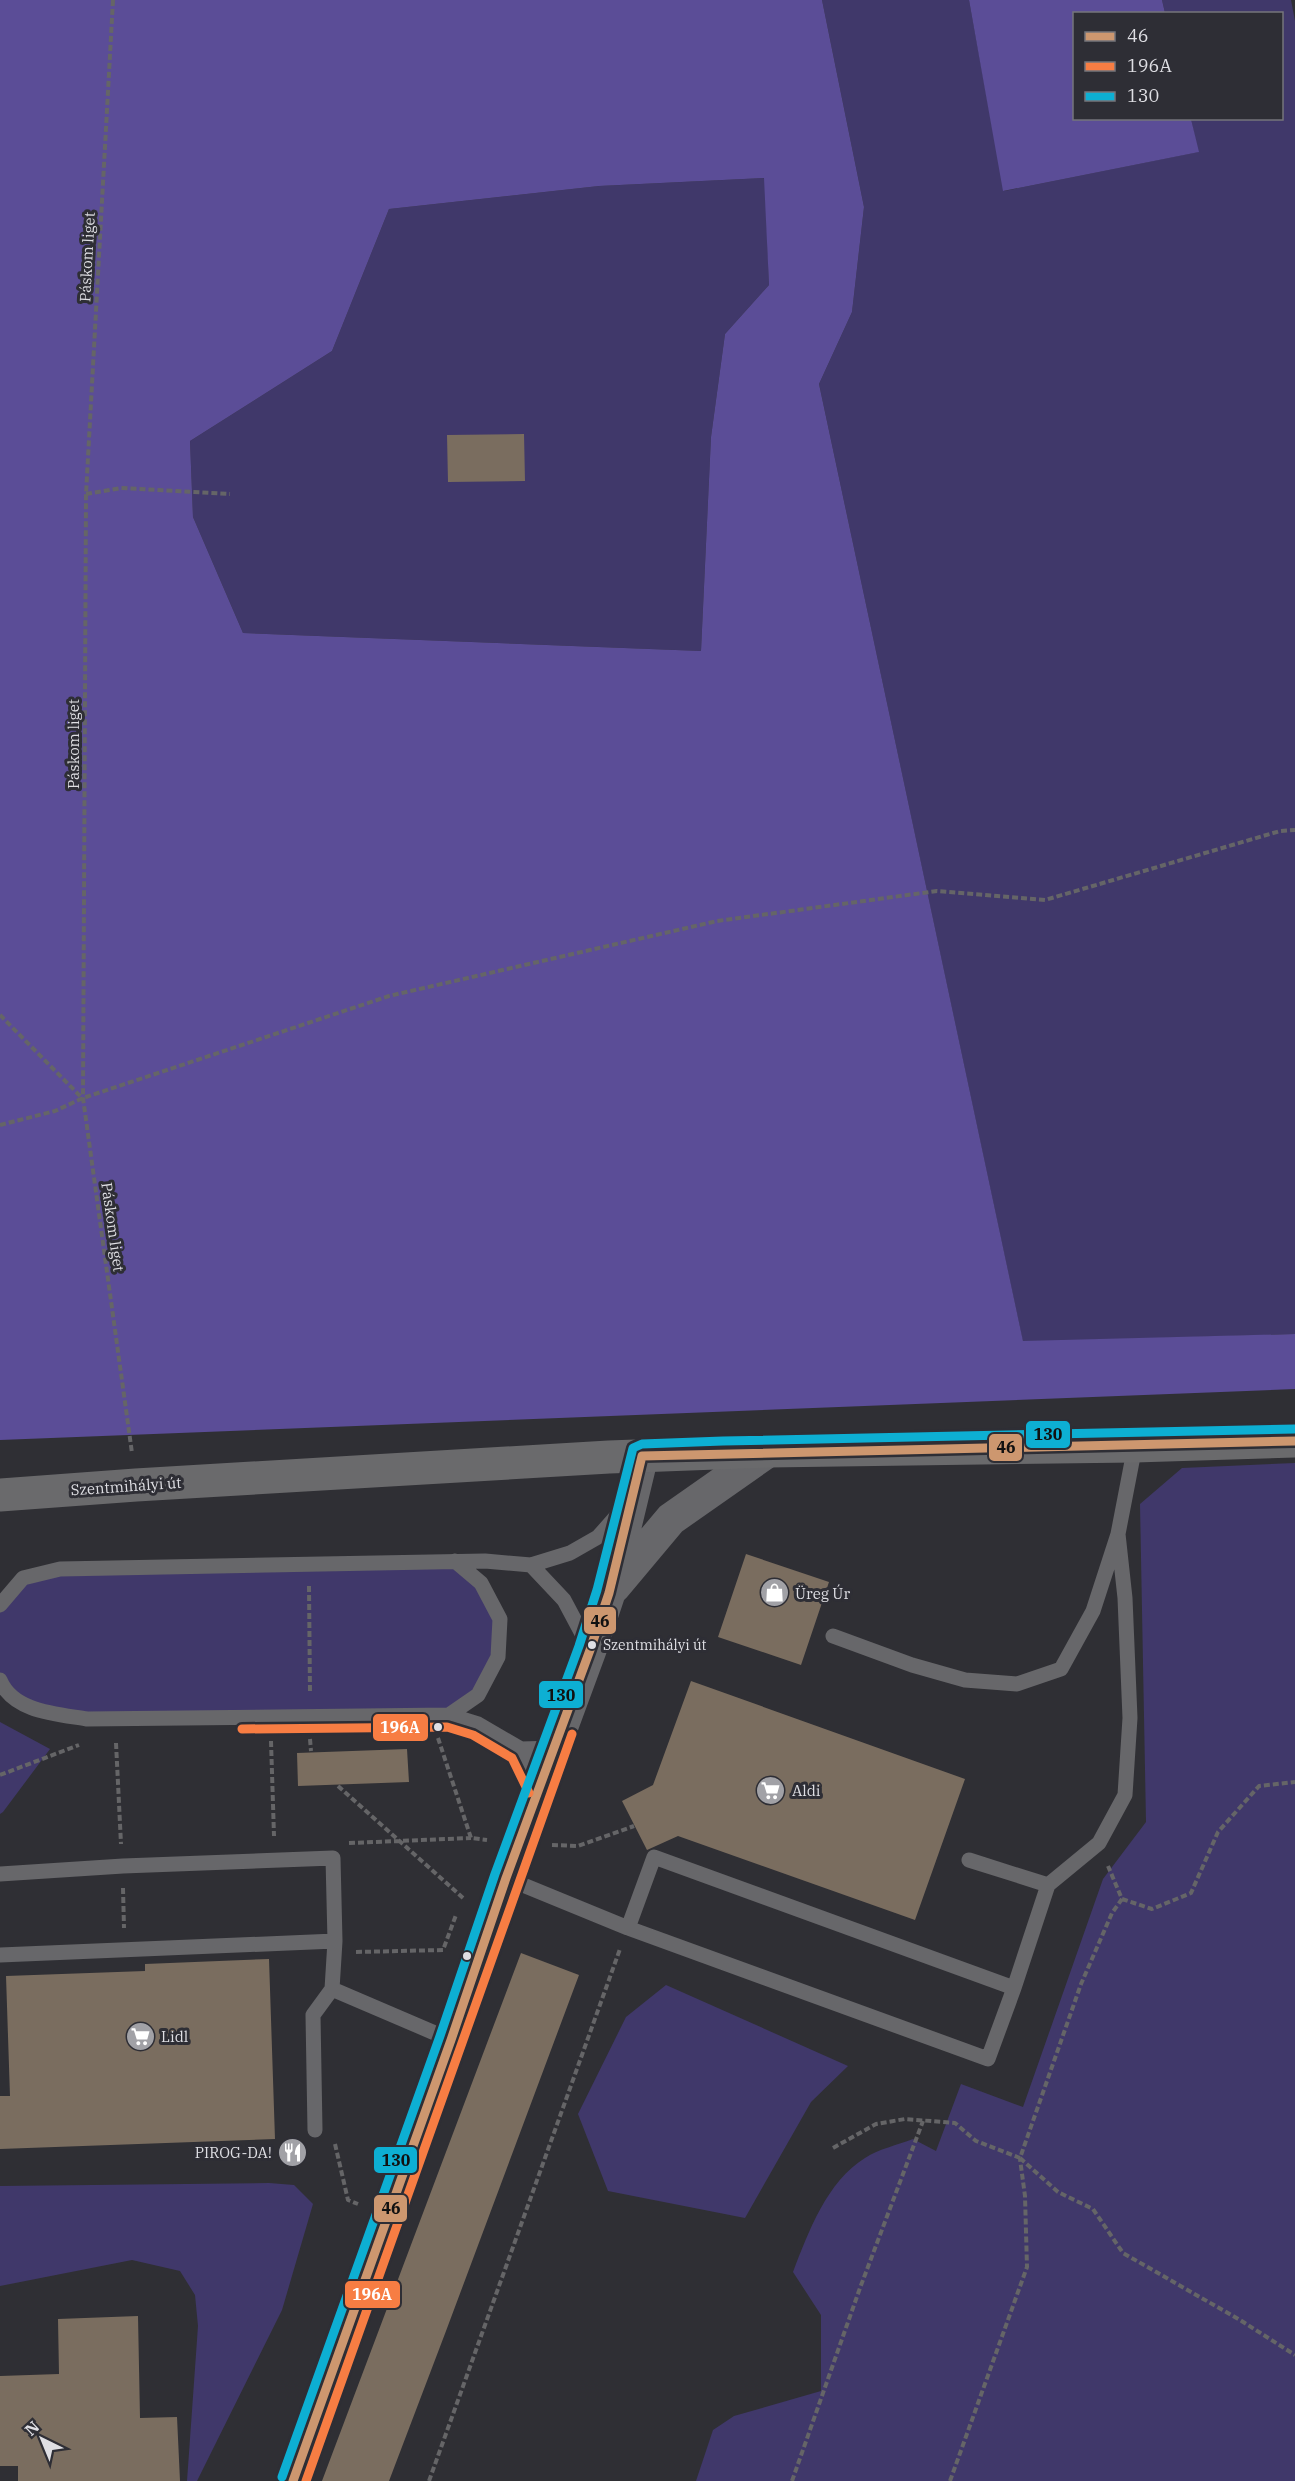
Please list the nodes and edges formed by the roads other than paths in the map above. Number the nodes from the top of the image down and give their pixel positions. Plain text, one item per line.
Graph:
1 (1295, 1440) edge
2 (1135, 1446) junction
3 (768, 1451) junction
4 (642, 1456) junction
5 (0, 1495) edge
6 (631, 1500) junction
7 (1118, 1534) junction
8 (455, 1561) junction
9 (531, 1565) junction
10 (609, 1593) junction
11 (0, 1605) edge
12 (833, 1636) dead end
13 (590, 1650) junction
14 (0, 1680) edge
15 (449, 1715) junction
16 (555, 1748) junction
17 (521, 1749) junction
18 (540, 1788) junction
19 (969, 1860) dead end
20 (0, 1874) edge
21 (507, 1878) junction
22 (1048, 1885) junction
23 (628, 1928) junction
24 (334, 1948) junction
25 (0, 1955) edge
26 (1014, 1988) junction
27 (332, 1989) junction
28 (451, 2040) junction
29 (315, 2130) road end
30 (293, 2481) edge

1 - 2 main road, Szentmihályi út
2 - 3 main road, Szentmihályi út
2 - 7 lane
3 - 4 main road, Szentmihályi út
3 - 10 street
4 - 5 main road, Szentmihályi út
4 - 6 street
6 - 9 lane
6 - 10 street
7 - 12 lane
7 - 22 lane
8 - 9 lane
8 - 11 lane
8 - 15 lane
9 - 13 lane
10 - 13 street
13 - 16 street
14 - 15 lane
15 - 17 lane
16 - 17 lane
16 - 18 street
17 - 18 lane
18 - 21 street
19 - 22 lane
20 - 24 lane
21 - 23 lane
21 - 28 street
22 - 26 lane
23 - 26 lane
23 - 26 lane
24 - 25 lane
24 - 27 lane
27 - 28 lane
27 - 29 lane
28 - 30 street

